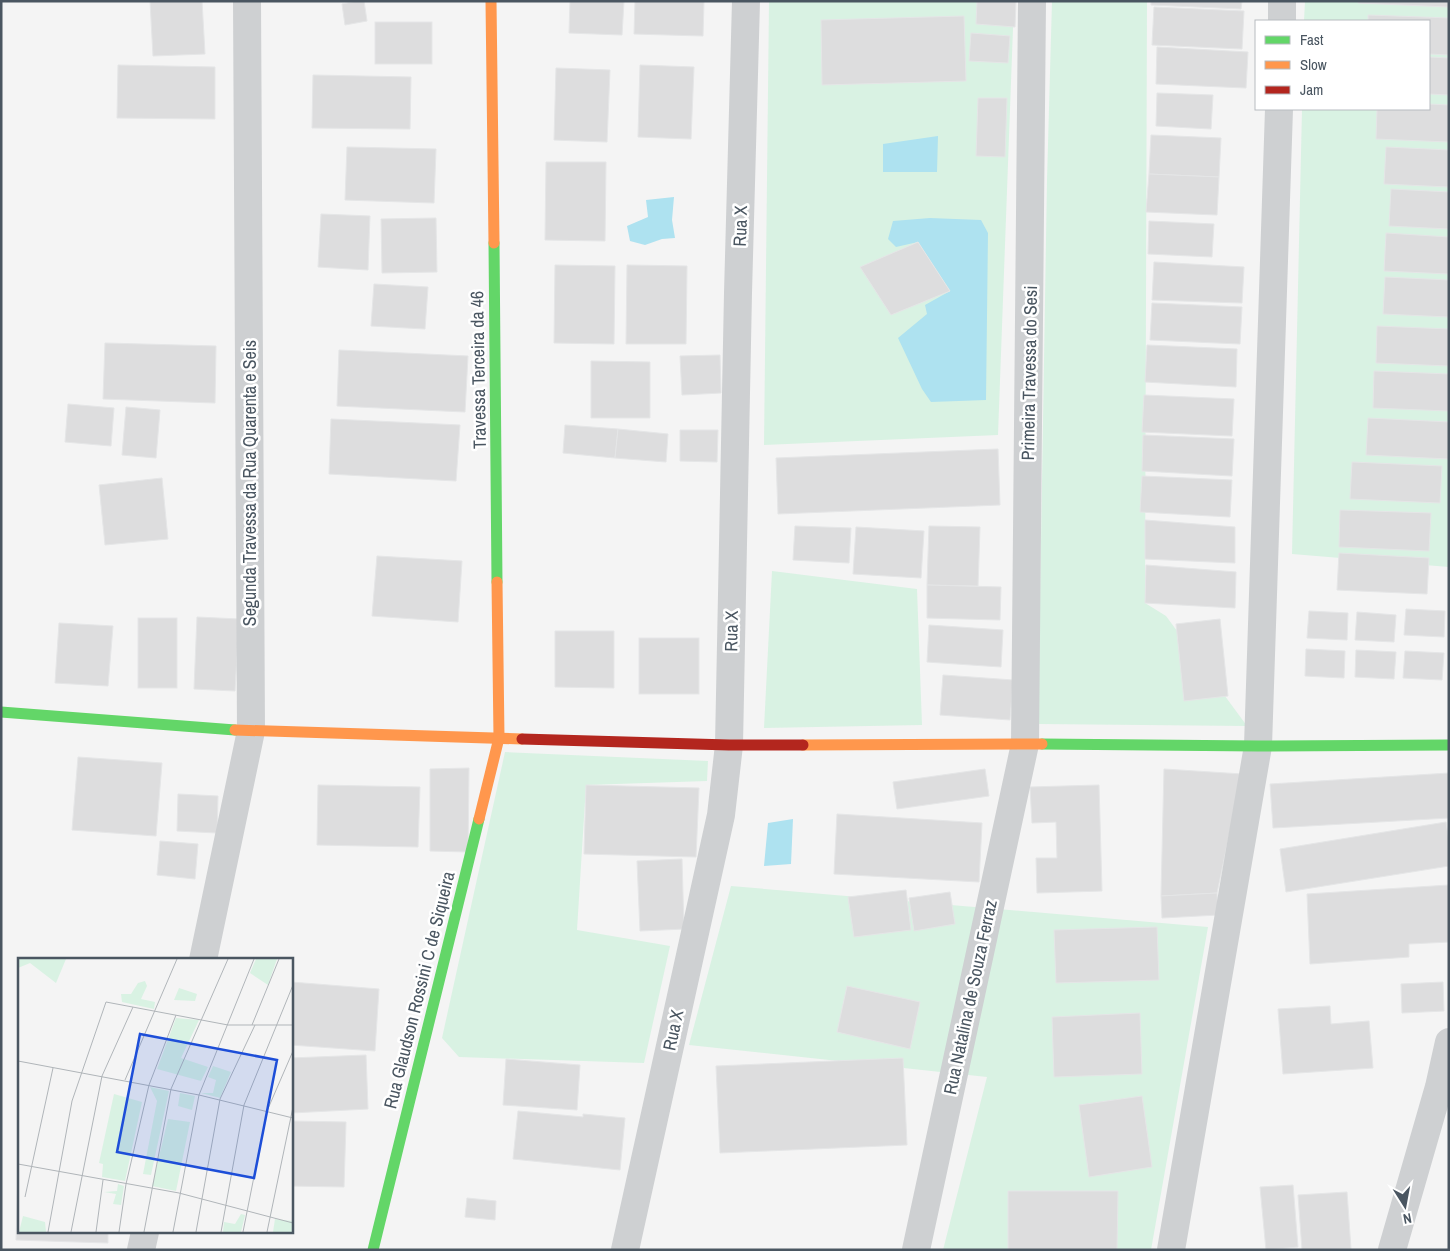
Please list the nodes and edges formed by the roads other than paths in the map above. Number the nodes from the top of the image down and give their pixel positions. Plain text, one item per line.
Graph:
1 (247, 1) edge
2 (491, 1) edge
3 (746, 1) edge
4 (1032, 1) edge
5 (1282, 1) edge
6 (1282, 20) edge
7 (1279, 110) edge
8 (1, 712) edge
9 (251, 731) junction
10 (499, 738) junction
11 (1025, 744) junction
12 (729, 745) junction
13 (1449, 745) edge
14 (1258, 746) junction
15 (202, 958) edge
16 (1449, 1042) edge
17 (145, 1234) edge
18 (141, 1250) edge
19 (373, 1250) edge
20 (625, 1250) edge
21 (916, 1250) edge
22 (1171, 1250) edge
23 (1392, 1250) edge

1 - 9 street, Segunda Travessa da Rua Quarenta e Seis
2 - 10 street, Travessa Terceira da 46
3 - 12 street, Rua X
4 - 11 street, Primeira Travessa do Sesi
5 - 6 street
7 - 14 street
8 - 9 street
9 - 10 street
9 - 15 street, Segunda Travessa da Rua Quarenta e Seis
10 - 12 street
10 - 19 street, Rua Glaudson Rossini C de Siqueira
11 - 12 street
11 - 14 street
11 - 21 street, Rua Natalina de Souza Ferraz
12 - 20 street, Rua X
13 - 14 street
14 - 22 street
16 - 23 street
17 - 18 street

